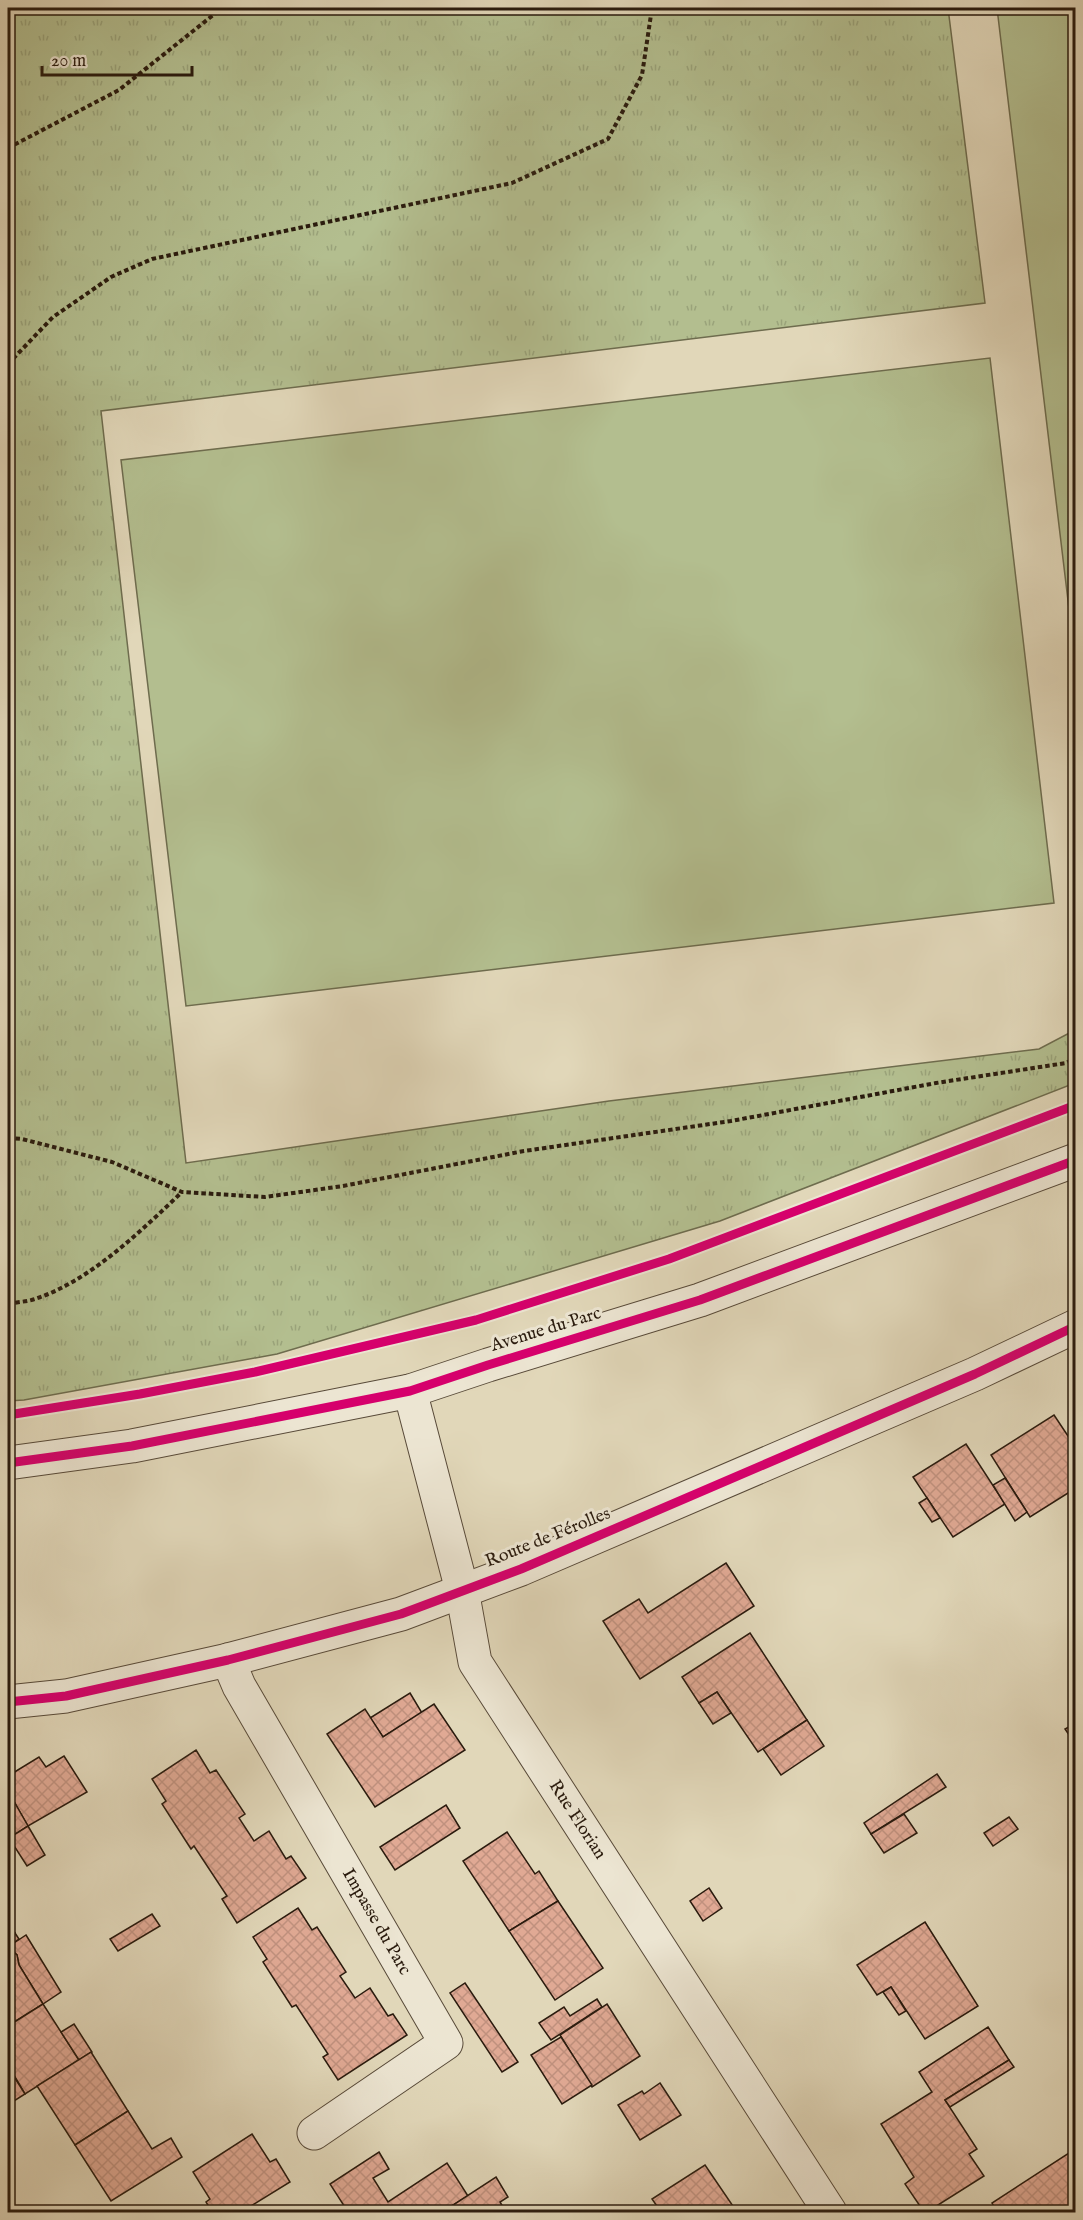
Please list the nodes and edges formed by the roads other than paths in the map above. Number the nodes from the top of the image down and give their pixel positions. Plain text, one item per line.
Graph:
1 (1076, 1160) edge
2 (1076, 1326) edge
3 (410, 1391) junction
4 (8, 1463) edge
5 (462, 1590) junction
6 (228, 1660) junction
7 (8, 1702) edge
8 (314, 2133) dead end
9 (830, 2212) edge

1 - 3 street, Avenue du Parc
2 - 5 street, Route de Férolles
3 - 4 street, Avenue du Parc
3 - 5 street, Rue Florian
5 - 6 street, Route de Férolles
5 - 9 street, Rue Florian
6 - 7 street, Route de Férolles
6 - 8 street, Impasse du Parc

